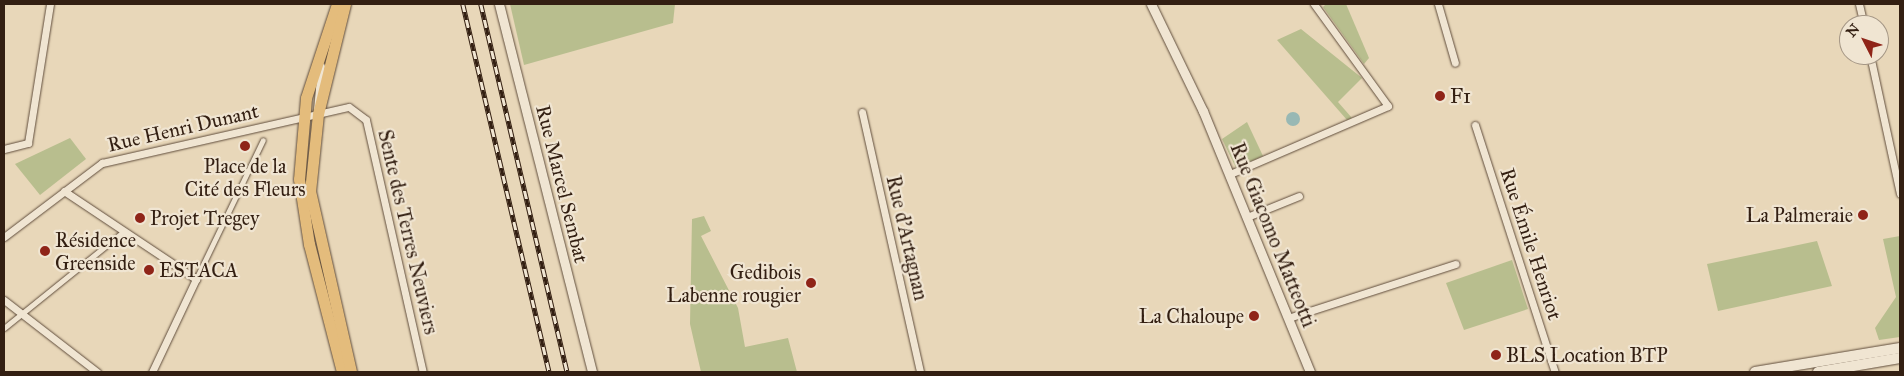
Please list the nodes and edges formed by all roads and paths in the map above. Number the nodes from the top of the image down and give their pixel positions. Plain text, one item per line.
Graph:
1 (50, 4) edge
2 (337, 4) edge
3 (345, 4) edge
4 (499, 4) edge
5 (1151, 4) edge
6 (1314, 4) edge
7 (1438, 4) edge
8 (321, 48) junction
9 (1455, 63) dead end
10 (1872, 65) edge
11 (349, 107) joint
12 (862, 112) dead end
13 (318, 114) junction
14 (303, 117) junction
15 (1475, 125) dead end
16 (263, 140) dead end
17 (4, 149) edge
18 (1230, 174) junction
19 (64, 191) junction
20 (1900, 194) edge
21 (1299, 196) dead end
22 (1247, 217) junction
23 (124, 231) junction
24 (4, 237) edge
25 (1454, 264) dead end
26 (196, 279) junction
27 (4, 300) edge
28 (22, 313) junction
29 (1288, 318) junction
30 (4, 328) edge
31 (1900, 348) edge
32 (1900, 358) edge
33 (97, 372) edge
34 (152, 372) edge
35 (342, 372) edge
36 (351, 372) edge
37 (423, 372) edge
38 (592, 372) edge
39 (920, 372) edge
40 (1310, 372) edge
41 (1556, 372) edge
42 (1755, 372) edge
43 (1818, 372) edge

1 - 17 street
2 - 8 main road
3 - 13 main road
4 - 38 street, Rue Marcel Sembat
5 - 18 street, Rue Giacomo Matteotti
6 - 18 street
7 - 9 street
8 - 13 street
8 - 14 main road
10 - 20 street
11 - 13 street, Rue Henri Dunant
11 - 37 street, Sente des Terres Neuviers
12 - 39 street, Rue d'Artagnan
13 - 14 street, Rue Henri Dunant
13 - 36 main road
14 - 19 street, Rue Henri Dunant
14 - 35 main road
15 - 41 street, Rue Émile Henriot
16 - 26 street
18 - 22 street, Rue Giacomo Matteotti
19 - 23 street
19 - 24 street, Rue Henri Dunant
21 - 22 street
22 - 29 street, Rue Giacomo Matteotti
23 - 26 street
23 - 28 street
25 - 29 street
26 - 34 street
27 - 28 street
28 - 30 street
28 - 33 street
29 - 40 street, Rue Giacomo Matteotti
31 - 42 main road
32 - 43 main road

